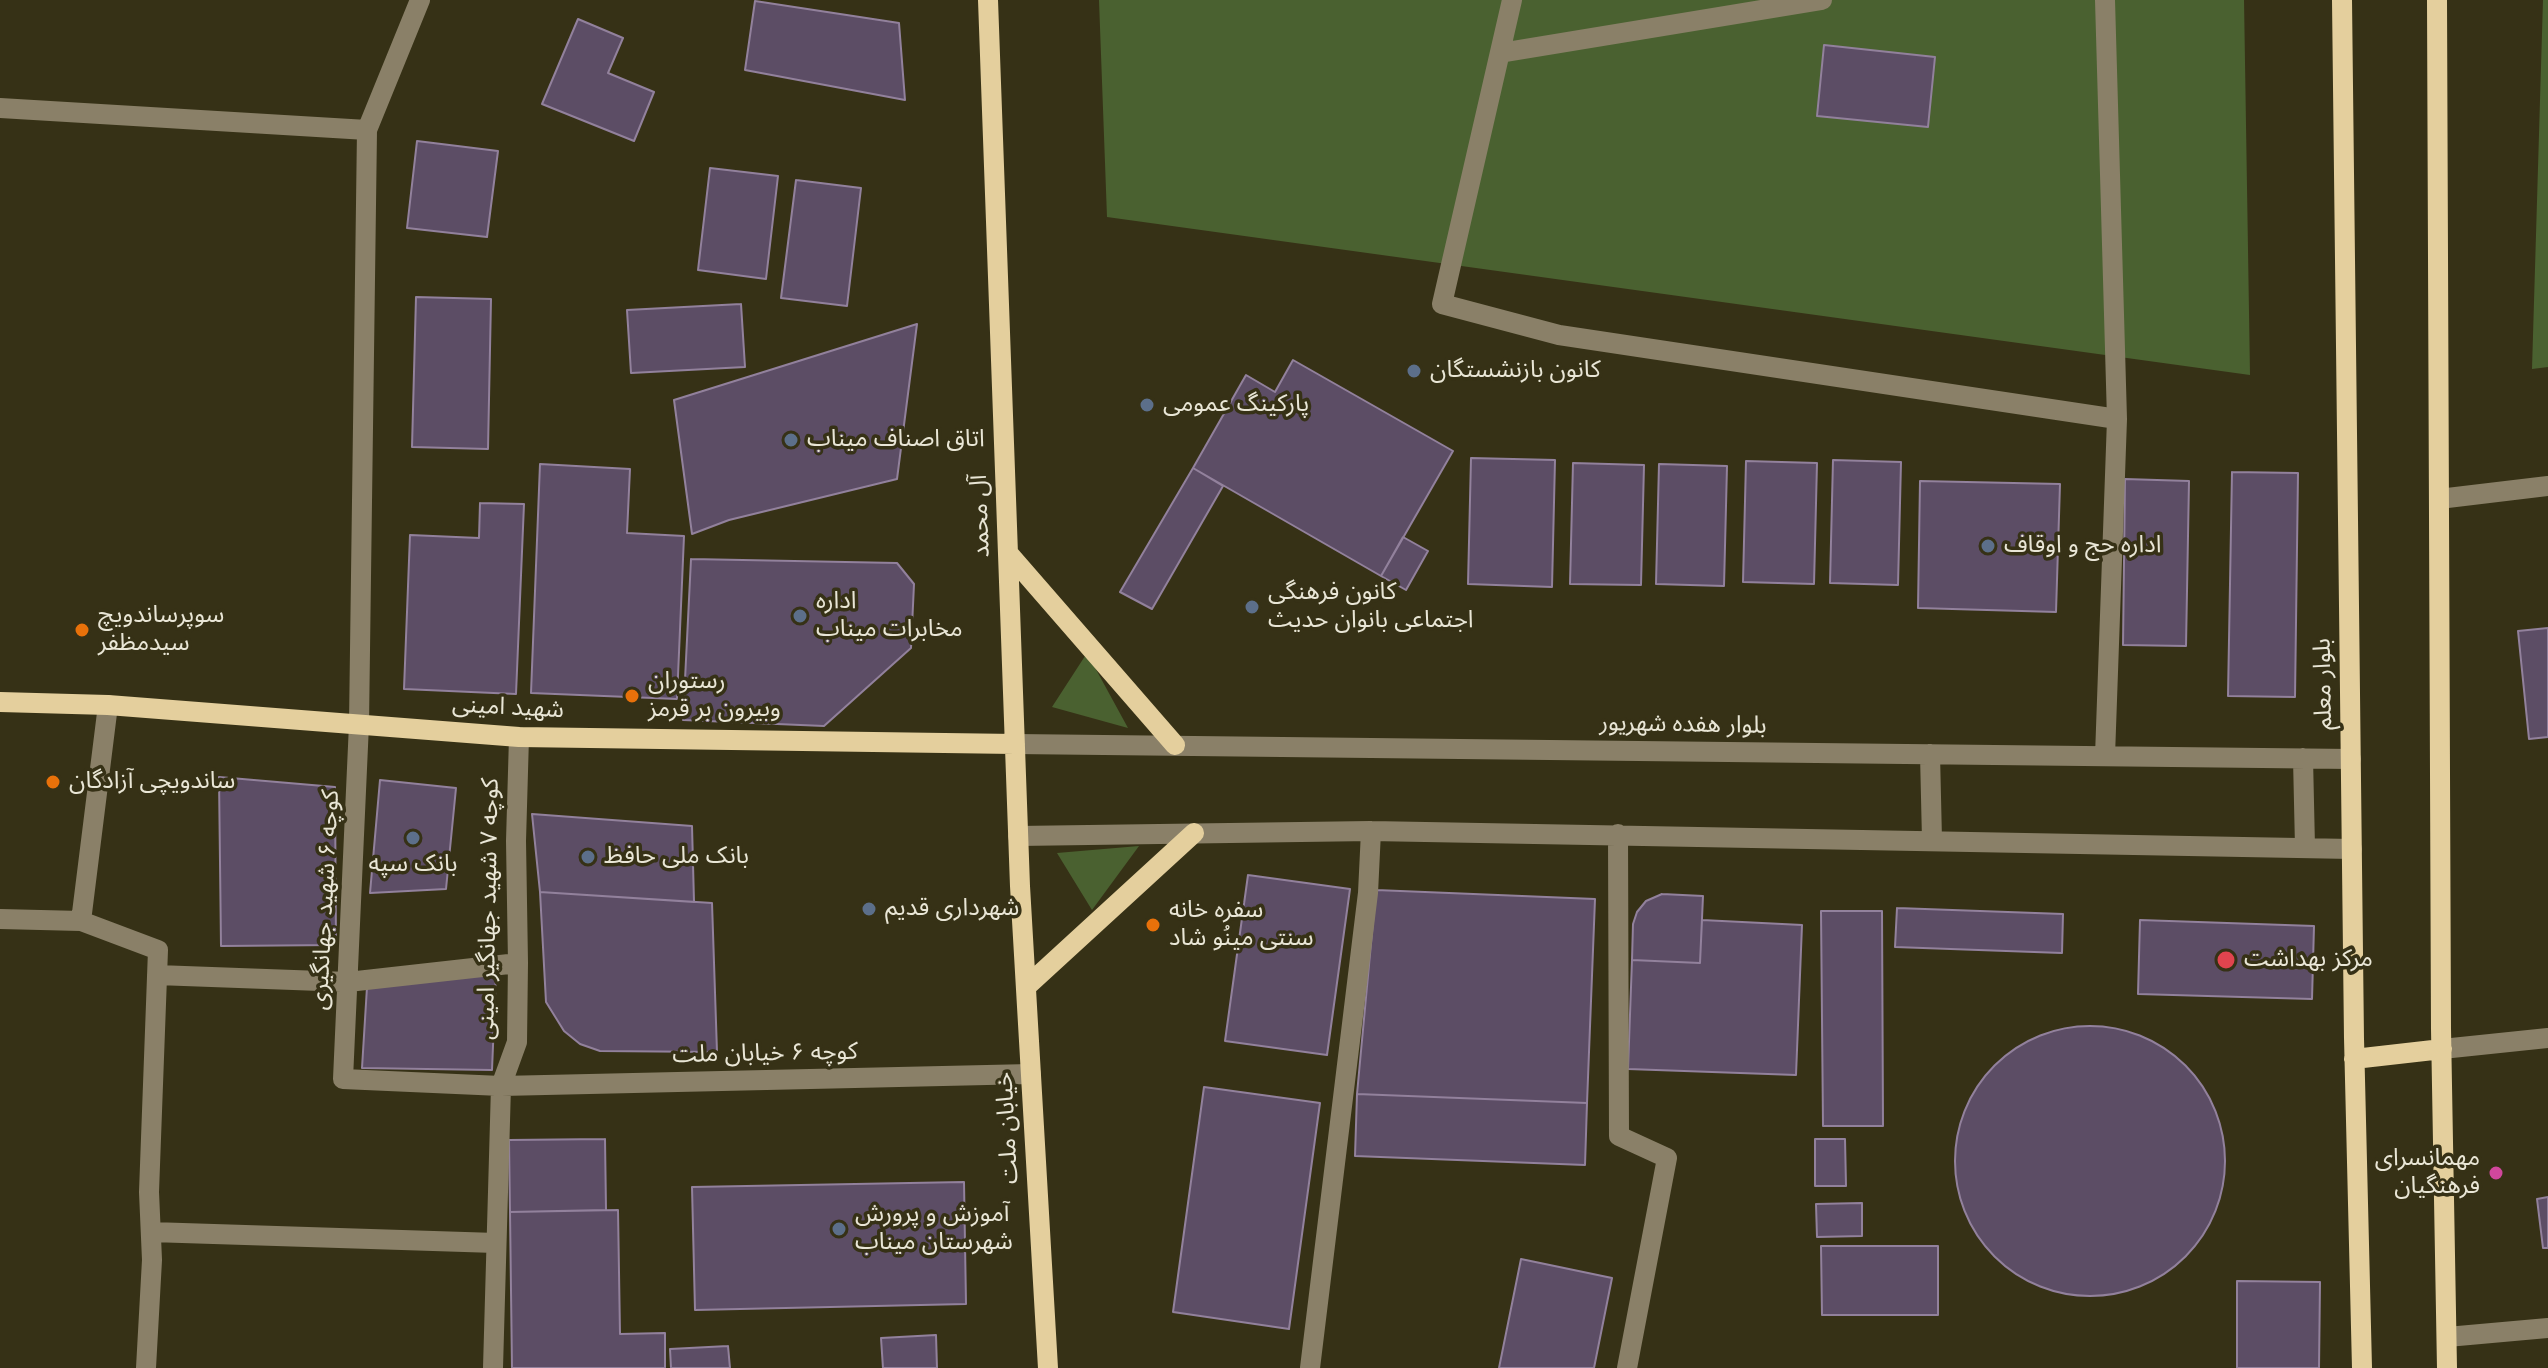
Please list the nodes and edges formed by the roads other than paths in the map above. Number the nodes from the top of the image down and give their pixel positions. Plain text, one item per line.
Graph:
1 (420, 0) edge
2 (988, 0) edge
3 (1512, 0) edge
4 (1822, 0) edge
5 (2105, 0) edge
6 (2342, 0) edge
7 (2437, 0) edge
8 (1500, 53) junction
9 (0, 108) edge
10 (367, 130) junction
11 (2117, 419) junction
12 (2548, 486) edge
13 (2439, 499) junction
14 (1008, 553) junction
15 (0, 702) edge
16 (108, 705) junction
17 (359, 724) junction
18 (519, 737) junction
19 (1015, 744) junction
20 (1175, 745) junction
21 (1930, 754) junction
22 (2105, 756) junction
23 (2303, 758) junction
24 (2351, 759) junction
25 (1371, 831) junction
26 (1194, 833) junction
27 (1618, 834) junction
28 (1018, 836) junction
29 (1932, 840) junction
30 (2305, 847) junction
31 (2352, 849) junction
32 (1020, 886) joint
33 (0, 919) edge
34 (81, 921) junction
35 (518, 963) junction
36 (157, 975) junction
37 (348, 982) junction
38 (1026, 987) junction
39 (2548, 1038) edge
40 (2442, 1049) junction
41 (2354, 1059) junction
42 (1031, 1074) junction
43 (343, 1079) joint
44 (501, 1086) junction
45 (151, 1232) junction
46 (496, 1243) junction
47 (2548, 1328) edge
48 (2447, 1337) junction
49 (146, 1368) edge
50 (493, 1368) edge
51 (1048, 1368) edge
52 (1310, 1368) edge
53 (1627, 1368) edge
54 (2362, 1368) edge
55 (2447, 1368) edge

1 - 10 street
2 - 14 main road, آل محمد
3 - 8 street
4 - 8 street
5 - 11 street
6 - 24 main road, بلوار معلم
7 - 13 main road
8 - 11 street
9 - 10 street
10 - 17 street, کوچه ۶ شهید جهانگیری
11 - 22 street
12 - 13 street
13 - 40 main road
14 - 19 main road, آل محمد
14 - 20 main road
15 - 16 main road, شهید امینی
16 - 17 main road, شهید امینی
16 - 34 street
17 - 18 main road, شهید امینی
17 - 37 street, کوچه ۶ شهید جهانگیری
18 - 19 main road, شهید امینی
18 - 35 street, کوچه ۷ شهید جهانگیر امینی
19 - 20 street, بلوار هفده شهریور
19 - 28 main road, آل محمد
20 - 21 street, بلوار هفده شهریور
21 - 22 street, بلوار هفده شهریور
21 - 29 street
22 - 23 street, بلوار هفده شهریور
23 - 24 street, بلوار هفده شهریور
23 - 30 street
24 - 31 main road, بلوار معلم
25 - 26 street
25 - 27 street
25 - 52 street
26 - 28 street
26 - 38 main road
27 - 29 street
27 - 53 street
28 - 32 main road, آل محمد
29 - 30 street
30 - 31 street
31 - 41 main road, بلوار معلم
32 - 38 main road, خیابان ملت
33 - 34 street
34 - 36 street
35 - 37 street
35 - 44 street, کوچه ۷ شهید جهانگیر امینی
36 - 37 street
36 - 45 street
37 - 43 street, کوچه ۶ شهید جهانگیری
38 - 42 main road, خیابان ملت
39 - 40 street
40 - 41 main road
40 - 48 main road
41 - 54 main road, بلوار معلم
42 - 44 street, کوچه ۶ خیابان ملت
42 - 51 main road, خیابان ملت
43 - 44 street, کوچه ۶ خیابان ملت
44 - 46 street, کوچه ۷ شهید جهانگیر امینی
45 - 46 street
45 - 49 street
46 - 50 street, کوچه ۷ شهید جهانگیر امینی
47 - 48 street
48 - 55 main road

